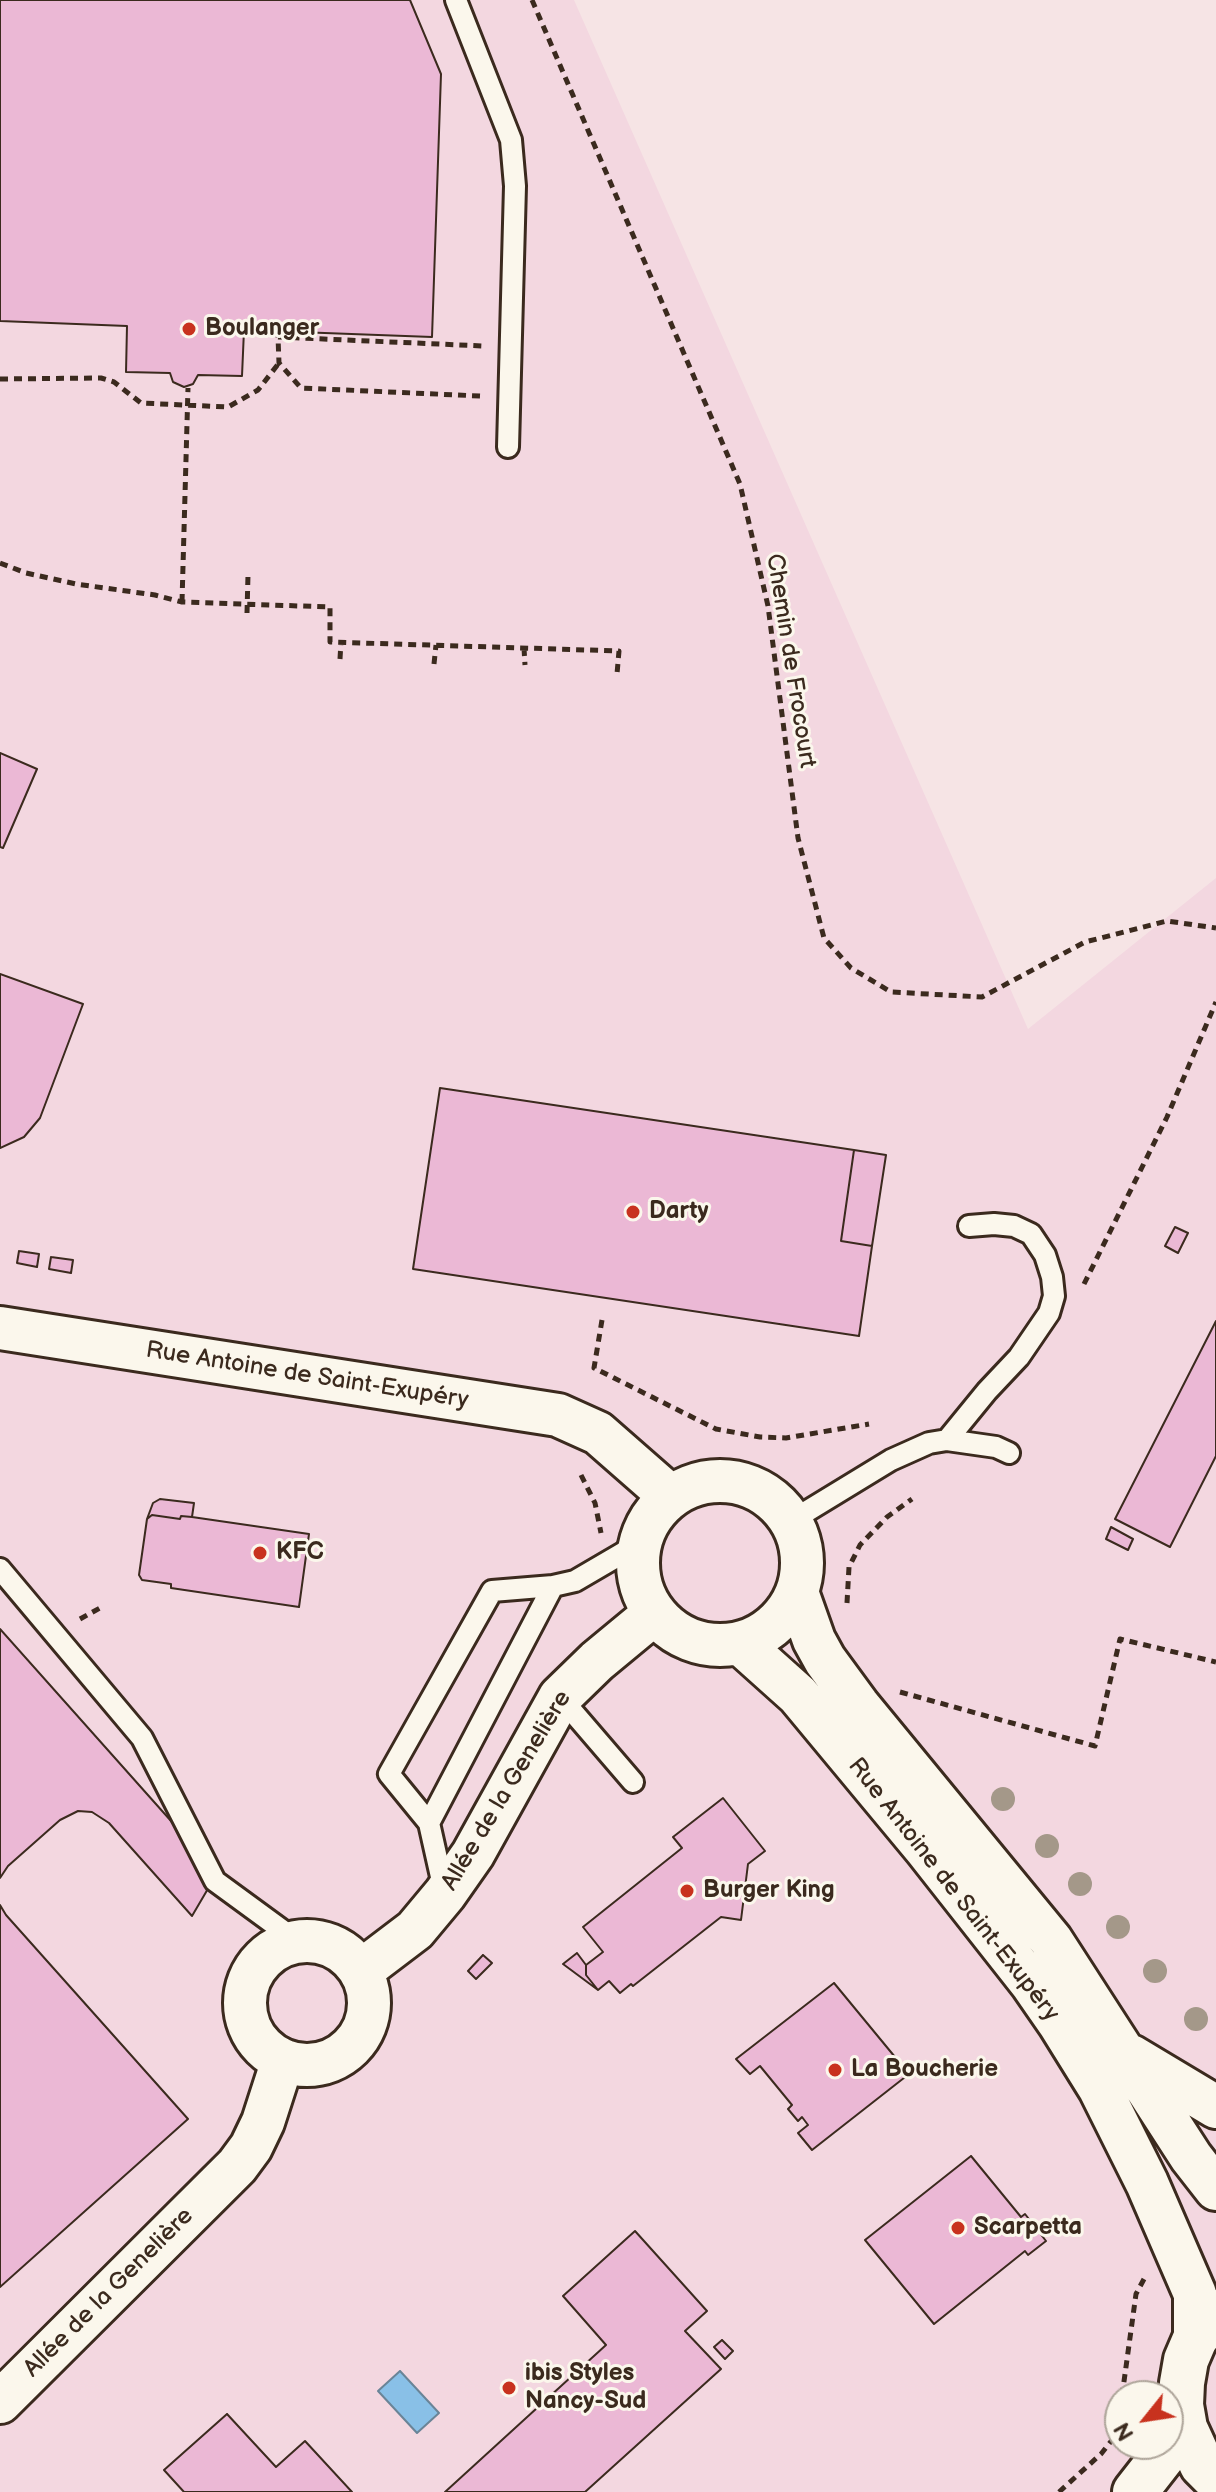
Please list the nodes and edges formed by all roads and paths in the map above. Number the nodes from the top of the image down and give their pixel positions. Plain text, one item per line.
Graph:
1 (456, 0) edge
2 (532, 0) edge
3 (488, 346) dead end
4 (279, 363) junction
5 (0, 379) edge
6 (188, 388) dead end
7 (480, 396) dead end
8 (188, 406) junction
9 (508, 447) dead end
10 (0, 563) edge
11 (248, 575) dead end
12 (70, 583) junction
13 (69, 591) dead end
14 (155, 595) junction
15 (155, 602) dead end
16 (182, 602) junction
17 (247, 610) junction
18 (341, 642) junction
19 (436, 645) junction
20 (524, 648) junction
21 (340, 659) dead end
22 (434, 664) dead end
23 (525, 665) dead end
24 (617, 674) dead end
25 (1216, 928) edge
26 (1216, 1002) edge
27 (969, 1226) dead end
28 (1080, 1290) dead end
29 (602, 1320) dead end
30 (0, 1328) edge
31 (869, 1424) dead end
32 (947, 1440) junction
33 (1009, 1453) dead end
34 (574, 1467) dead end
35 (671, 1497) junction
36 (912, 1499) dead end
37 (791, 1521) junction
38 (597, 1543) dead end
39 (640, 1543) junction
40 (0, 1569) edge
41 (553, 1586) junction
42 (797, 1592) junction
43 (100, 1608) dead end
44 (655, 1613) junction
45 (848, 1614) dead end
46 (69, 1626) dead end
47 (740, 1643) junction
48 (1216, 1662) edge
49 (893, 1689) dead end
50 (560, 1697) junction
51 (633, 1782) dead end
52 (429, 1823) junction
53 (445, 1894) junction
54 (297, 1941) junction
55 (361, 1971) junction
56 (1123, 2051) junction
57 (283, 2060) junction
58 (1216, 2107) edge
59 (1216, 2189) edge
60 (1179, 2257) junction
61 (1206, 2326) edge
62 (1124, 2380) edge
63 (0, 2402) edge
64 (1185, 2428) junction
65 (1104, 2450) edge
66 (1216, 2479) edge
67 (1059, 2492) edge
68 (1135, 2492) edge

1 - 9 lane
2 - 25 path, Chemin de Frocourt
3 - 4 path
4 - 7 path
4 - 8 path
5 - 8 path
6 - 8 path
8 - 16 path
10 - 12 path
11 - 17 path
12 - 13 path
12 - 14 path
14 - 15 path
14 - 16 path
16 - 17 path
17 - 18 path
18 - 19 path
18 - 21 path
19 - 20 path
19 - 22 path
20 - 23 path
20 - 24 path
26 - 28 path
27 - 32 lane
29 - 31 path
30 - 35 street, Rue Antoine de Saint-Exupéry
32 - 33 lane
32 - 37 lane
34 - 38 path
35 - 37 street
35 - 39 street
36 - 45 path
37 - 42 street
39 - 41 lane
39 - 44 street
40 - 54 lane
41 - 52 lane
41 - 52 lane
42 - 47 street
42 - 56 street, Rue Antoine de Saint-Exupéry
43 - 46 path
44 - 47 street
44 - 50 street, Allée de la Genelière
47 - 60 street, Rue Antoine de Saint-Exupéry
48 - 49 path
50 - 51 lane
50 - 53 street, Allée de la Genelière
52 - 53 lane
53 - 55 street, Allée de la Genelière
54 - 55 street
54 - 57 street
55 - 57 street
56 - 58 street
56 - 59 street, Rue Antoine de Saint-Exupéry
57 - 63 street, Allée de la Genelière
60 - 61 street, Rue Antoine de Saint-Exupéry
60 - 62 path
61 - 64 main road
64 - 66 main road
64 - 68 main road
65 - 67 path

